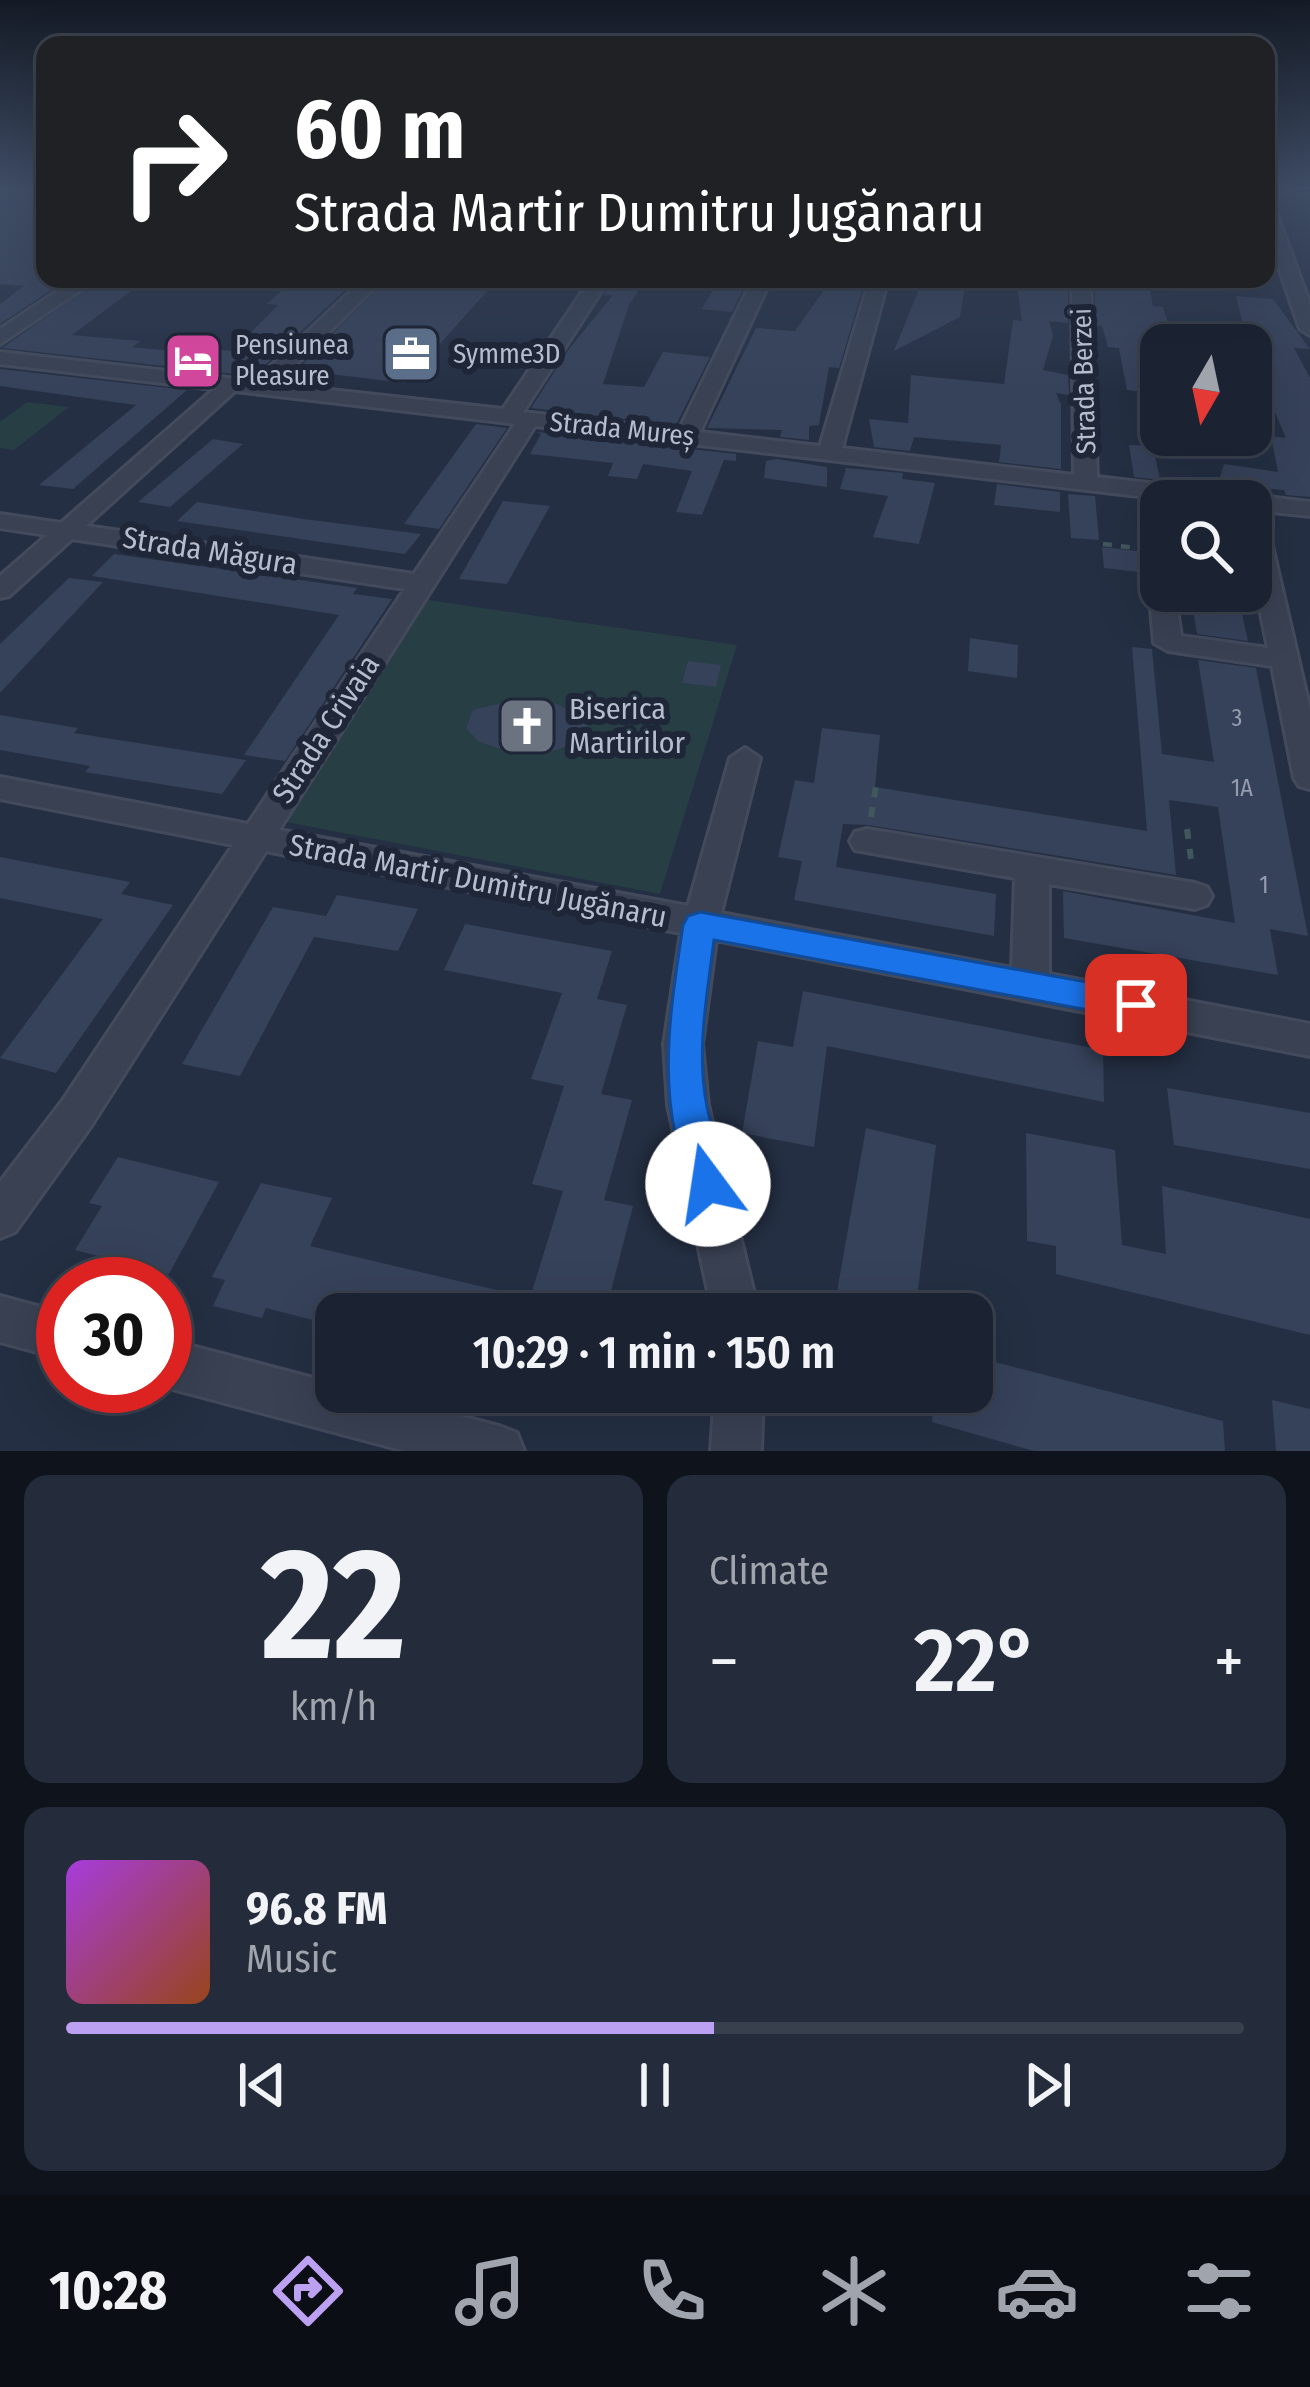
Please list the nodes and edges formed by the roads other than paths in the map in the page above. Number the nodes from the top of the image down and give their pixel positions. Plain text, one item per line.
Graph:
1 (1284, 258) edge
2 (75, 288) edge
3 (365, 288) edge
4 (595, 288) edge
5 (759, 288) edge
6 (876, 288) edge
7 (1081, 288) edge
8 (1310, 329) edge
9 (0, 338) edge
10 (0, 358) edge
11 (230, 385) junction
12 (260, 388) junction
13 (519, 418) junction
14 (687, 436) junction
15 (829, 454) junction
16 (1086, 483) junction
17 (1140, 490) edge
18 (1272, 505) edge
19 (1310, 508) edge
20 (0, 521) edge
21 (68, 530) junction
22 (420, 583) junction
23 (0, 590) edge
24 (1272, 606) edge
25 (1164, 612) edge
26 (1284, 658) junction
27 (1302, 700) edge
28 (746, 758) dead end
29 (1310, 778) edge
30 (0, 788) edge
31 (256, 837) junction
32 (867, 841) road end
33 (1032, 868) junction
34 (1195, 896) road end
35 (700, 925) junction
36 (1030, 985) junction
37 (1310, 1040) edge
38 (0, 1216) edge
39 (733, 1293) edge
40 (0, 1319) edge
41 (36, 1329) edge
42 (192, 1370) edge
43 (738, 1413) edge
44 (499, 1451) edge
45 (736, 1451) edge

1 - 8 street
2 - 9 street
3 - 12 street
4 - 13 street, Strada Crivaia
5 - 14 street
6 - 15 street
7 - 16 street, Strada Berzei
10 - 11 street, Strada Mureș
11 - 12 street, Strada Mureș
11 - 21 street
12 - 13 street, Strada Mureș
13 - 14 street, Strada Mureș
13 - 22 street, Strada Crivaia
14 - 15 street, Strada Mureș
15 - 16 street, Strada Mureș
16 - 17 street, Strada Mureș
18 - 19 street, Strada Mureș
20 - 21 street, Strada Măgura
21 - 22 street, Strada Măgura
21 - 23 street
22 - 31 street, Strada Crivaia
24 - 26 street
25 - 26 street
26 - 27 street
27 - 29 street
28 - 35 street
30 - 31 street, Strada Martir Dumitru Jugănaru
31 - 35 street, Strada Martir Dumitru Jugănaru
31 - 38 street, Strada Crivaia
32 - 33 street
33 - 34 street
33 - 36 street
35 - 36 street, Strada Martir Dumitru Jugănaru
35 - 39 street
36 - 37 street, Strada Martir Dumitru Jugănaru
40 - 41 street
42 - 44 street
43 - 45 street

